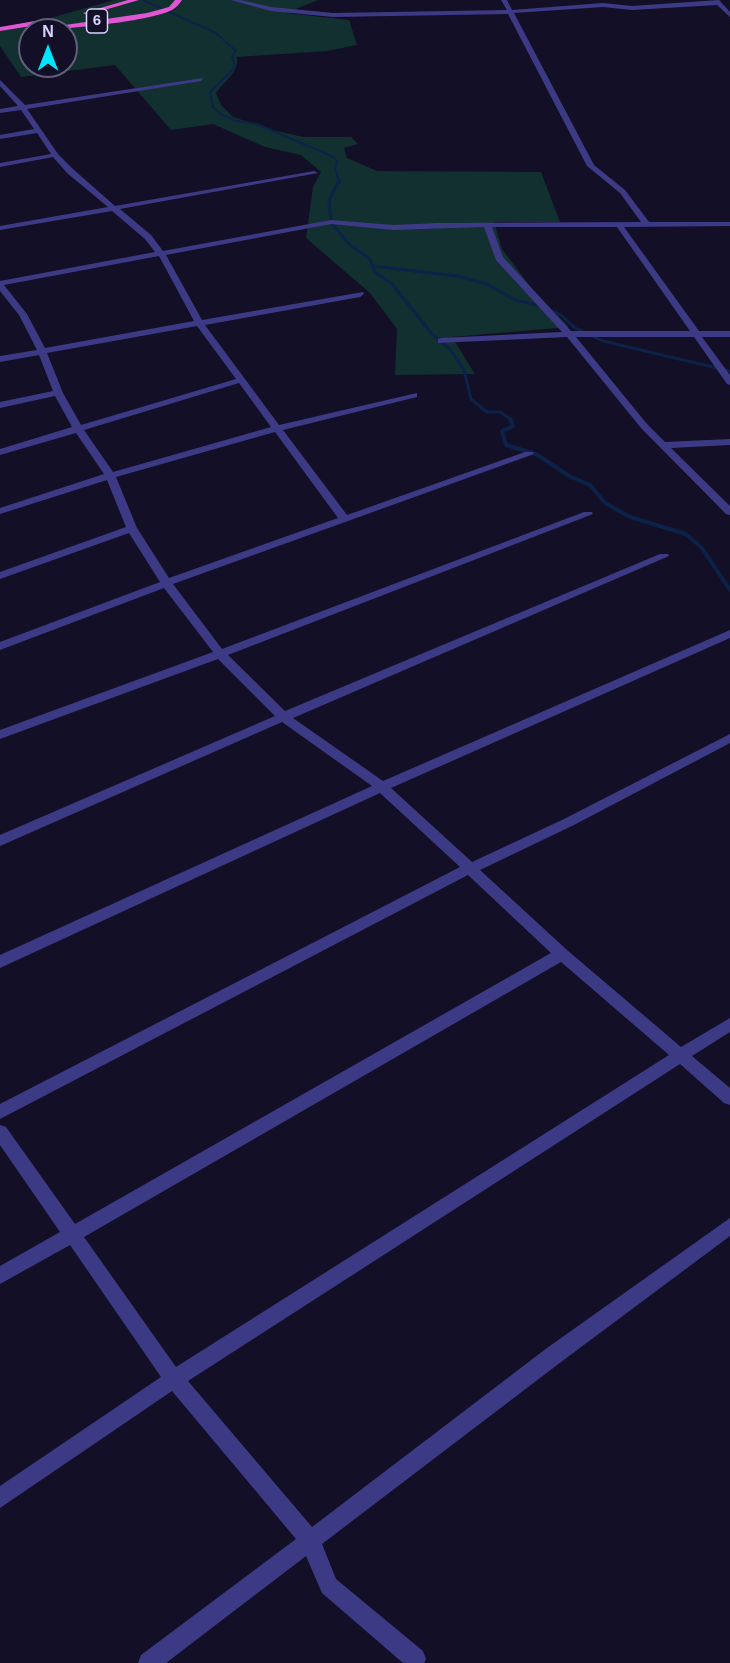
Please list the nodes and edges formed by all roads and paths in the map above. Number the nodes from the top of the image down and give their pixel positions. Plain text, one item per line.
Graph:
1 (136, 0) edge
2 (179, 0) edge
3 (234, 0) edge
4 (504, 0) edge
5 (717, 1) edge
6 (510, 12) junction
7 (83, 14) dead end
8 (730, 15) edge
9 (72, 16) dead end
10 (78, 24) edge
11 (0, 29) edge
12 (18, 33) edge
13 (0, 36) edge
14 (201, 79) dead end
15 (0, 82) edge
16 (23, 107) junction
17 (0, 111) edge
18 (40, 130) junction
19 (0, 137) edge
20 (55, 155) junction
21 (0, 165) edge
22 (314, 172) dead end
23 (116, 207) junction
24 (646, 224) junction
25 (730, 224) edge
26 (486, 225) junction
27 (620, 226) junction
28 (0, 228) edge
29 (162, 255) junction
30 (0, 284) edge
31 (360, 294) dead end
32 (200, 324) junction
33 (696, 333) junction
34 (569, 334) junction
35 (730, 334) edge
36 (441, 341) dead end
37 (42, 351) junction
38 (0, 359) edge
39 (241, 380) junction
40 (730, 382) edge
41 (58, 393) junction
42 (414, 396) dead end
43 (0, 405) edge
44 (276, 427) junction
45 (78, 429) junction
46 (730, 442) edge
47 (663, 446) junction
48 (0, 452) edge
49 (530, 454) dead end
50 (110, 475) junction
51 (0, 511) edge
52 (730, 512) edge
53 (588, 514) dead end
54 (345, 520) junction
55 (132, 528) junction
56 (664, 556) dead end
57 (0, 576) edge
58 (166, 583) junction
59 (730, 634) edge
60 (0, 646) edge
61 (220, 654) junction
62 (283, 717) junction
63 (0, 735) edge
64 (730, 738) edge
65 (382, 787) junction
66 (0, 840) edge
67 (469, 869) junction
68 (562, 954) junction
69 (0, 962) edge
70 (730, 1024) edge
71 (680, 1055) junction
72 (730, 1098) edge
73 (0, 1112) edge
74 (0, 1132) edge
75 (730, 1226) edge
76 (73, 1234) junction
77 (0, 1276) edge
78 (174, 1379) junction
79 (0, 1498) edge
80 (310, 1540) junction
81 (418, 1662) edge
82 (149, 1663) edge

1 - 7 highway, 6
2 - 10 highway, 6
3 - 6 street
4 - 6 street
5 - 6 street
5 - 8 street
6 - 24 street
9 - 11 highway, 6
12 - 13 highway
14 - 16 street
15 - 16 street
16 - 17 street
16 - 18 street
18 - 19 street
18 - 20 street
20 - 21 street
20 - 23 street
22 - 23 street
23 - 28 street
23 - 29 street
24 - 25 street
24 - 27 street
26 - 27 street
26 - 29 street
26 - 34 street
27 - 33 street
29 - 30 street
29 - 32 street
30 - 37 street
31 - 32 street
32 - 37 street
32 - 39 street
33 - 34 street
33 - 35 street
33 - 40 street
34 - 36 street
34 - 47 street
37 - 38 street
37 - 41 street
39 - 44 street
39 - 45 street
41 - 43 street
41 - 45 street
42 - 44 street
44 - 50 street
44 - 54 street
45 - 48 street
45 - 50 street
46 - 47 street
47 - 52 street
49 - 54 street
50 - 51 street
50 - 55 street
53 - 61 street
54 - 58 street
55 - 57 street
55 - 58 street
56 - 62 street
58 - 60 street
58 - 61 street
59 - 65 street
61 - 62 street
61 - 63 street
62 - 65 street
62 - 66 street
64 - 67 street
65 - 67 street
65 - 69 street
67 - 68 street
67 - 73 street
68 - 71 street
68 - 76 street
70 - 71 street
71 - 72 street
71 - 78 street
74 - 76 street
75 - 80 street
76 - 77 street
76 - 78 street
78 - 79 street
78 - 80 street
80 - 81 street
80 - 82 street

